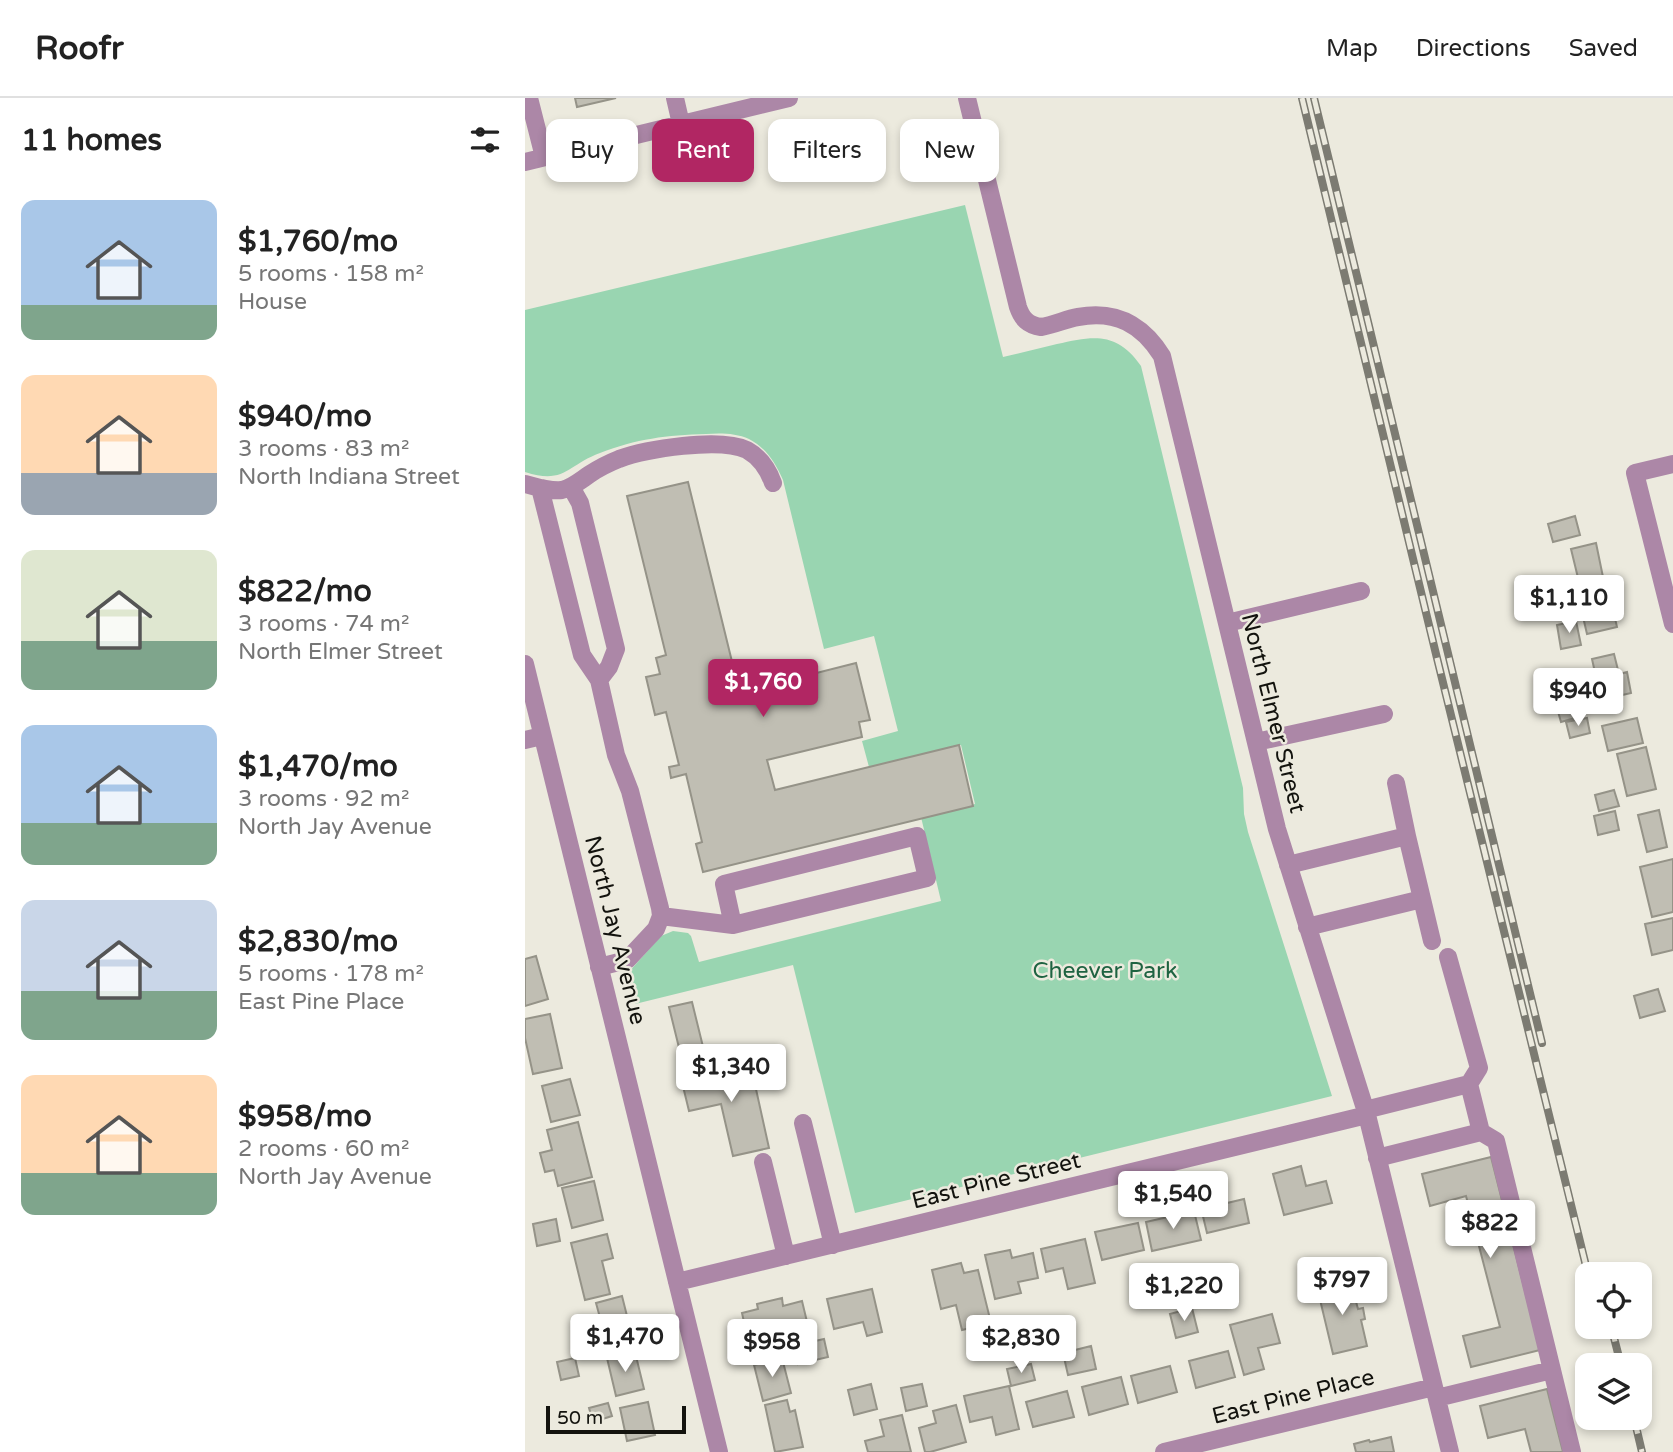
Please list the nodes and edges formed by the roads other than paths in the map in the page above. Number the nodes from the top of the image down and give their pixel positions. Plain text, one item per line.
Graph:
1 (530, 98) edge
2 (675, 98) edge
3 (789, 98) edge
4 (967, 98) edge
5 (680, 119) edge
6 (702, 119) edge
7 (652, 131) edge
8 (544, 157) junction
9 (525, 162) edge
10 (1673, 464) edge
11 (773, 483) dead end
12 (533, 486) edge
13 (571, 487) junction
14 (1361, 591) dead end
15 (1227, 623) junction
16 (1673, 624) edge
17 (525, 664) edge
18 (599, 680) junction
19 (1384, 714) dead end
20 (534, 738) edge
21 (1256, 743) junction
22 (1396, 783) dead end
23 (1407, 835) junction
24 (1288, 864) junction
25 (1422, 899) junction
26 (661, 916) junction
27 (733, 925) junction
28 (1307, 927) junction
29 (1432, 941) dead end
30 (1448, 957) dead end
31 (599, 967) junction
32 (1469, 1084) junction
33 (1366, 1113) junction
34 (803, 1123) dead end
35 (1481, 1132) junction
36 (1377, 1158) junction
37 (763, 1161) dead end
38 (833, 1245) junction
39 (786, 1256) junction
40 (677, 1282) junction
41 (1552, 1370) junction
42 (1436, 1392) junction
43 (719, 1452) edge
44 (1164, 1452) edge
45 (1450, 1452) edge
46 (1572, 1452) edge

1 - 8 street
2 - 5 street
3 - 6 street
4 - 15 street, North Elmer Street
7 - 8 street
8 - 9 street
10 - 16 street
11 - 13 street
12 - 13 street
12 - 18 street
13 - 18 street
14 - 15 street
15 - 21 street, North Elmer Street
17 - 20 street, North Jay Avenue
18 - 26 street
19 - 21 street
20 - 31 street, North Jay Avenue
21 - 24 street, North Elmer Street
22 - 23 street
23 - 24 street
23 - 25 street
24 - 28 street, North Elmer Street
25 - 28 street
25 - 29 street
26 - 27 street
26 - 31 street
27 - 27 street
28 - 33 street, North Elmer Street
30 - 32 street
31 - 40 street, North Jay Avenue
32 - 33 street, East Pine Street
32 - 35 street
33 - 36 street, North Elmer Street
33 - 38 street, East Pine Street
34 - 38 street
35 - 36 street
35 - 41 street
36 - 42 street, North Elmer Street
37 - 39 street
38 - 39 street, East Pine Street
39 - 40 street, East Pine Street
40 - 43 street, North Jay Avenue
41 - 42 street, East Pine Place
41 - 46 street
42 - 44 street, East Pine Place
42 - 45 street, North Elmer Street

